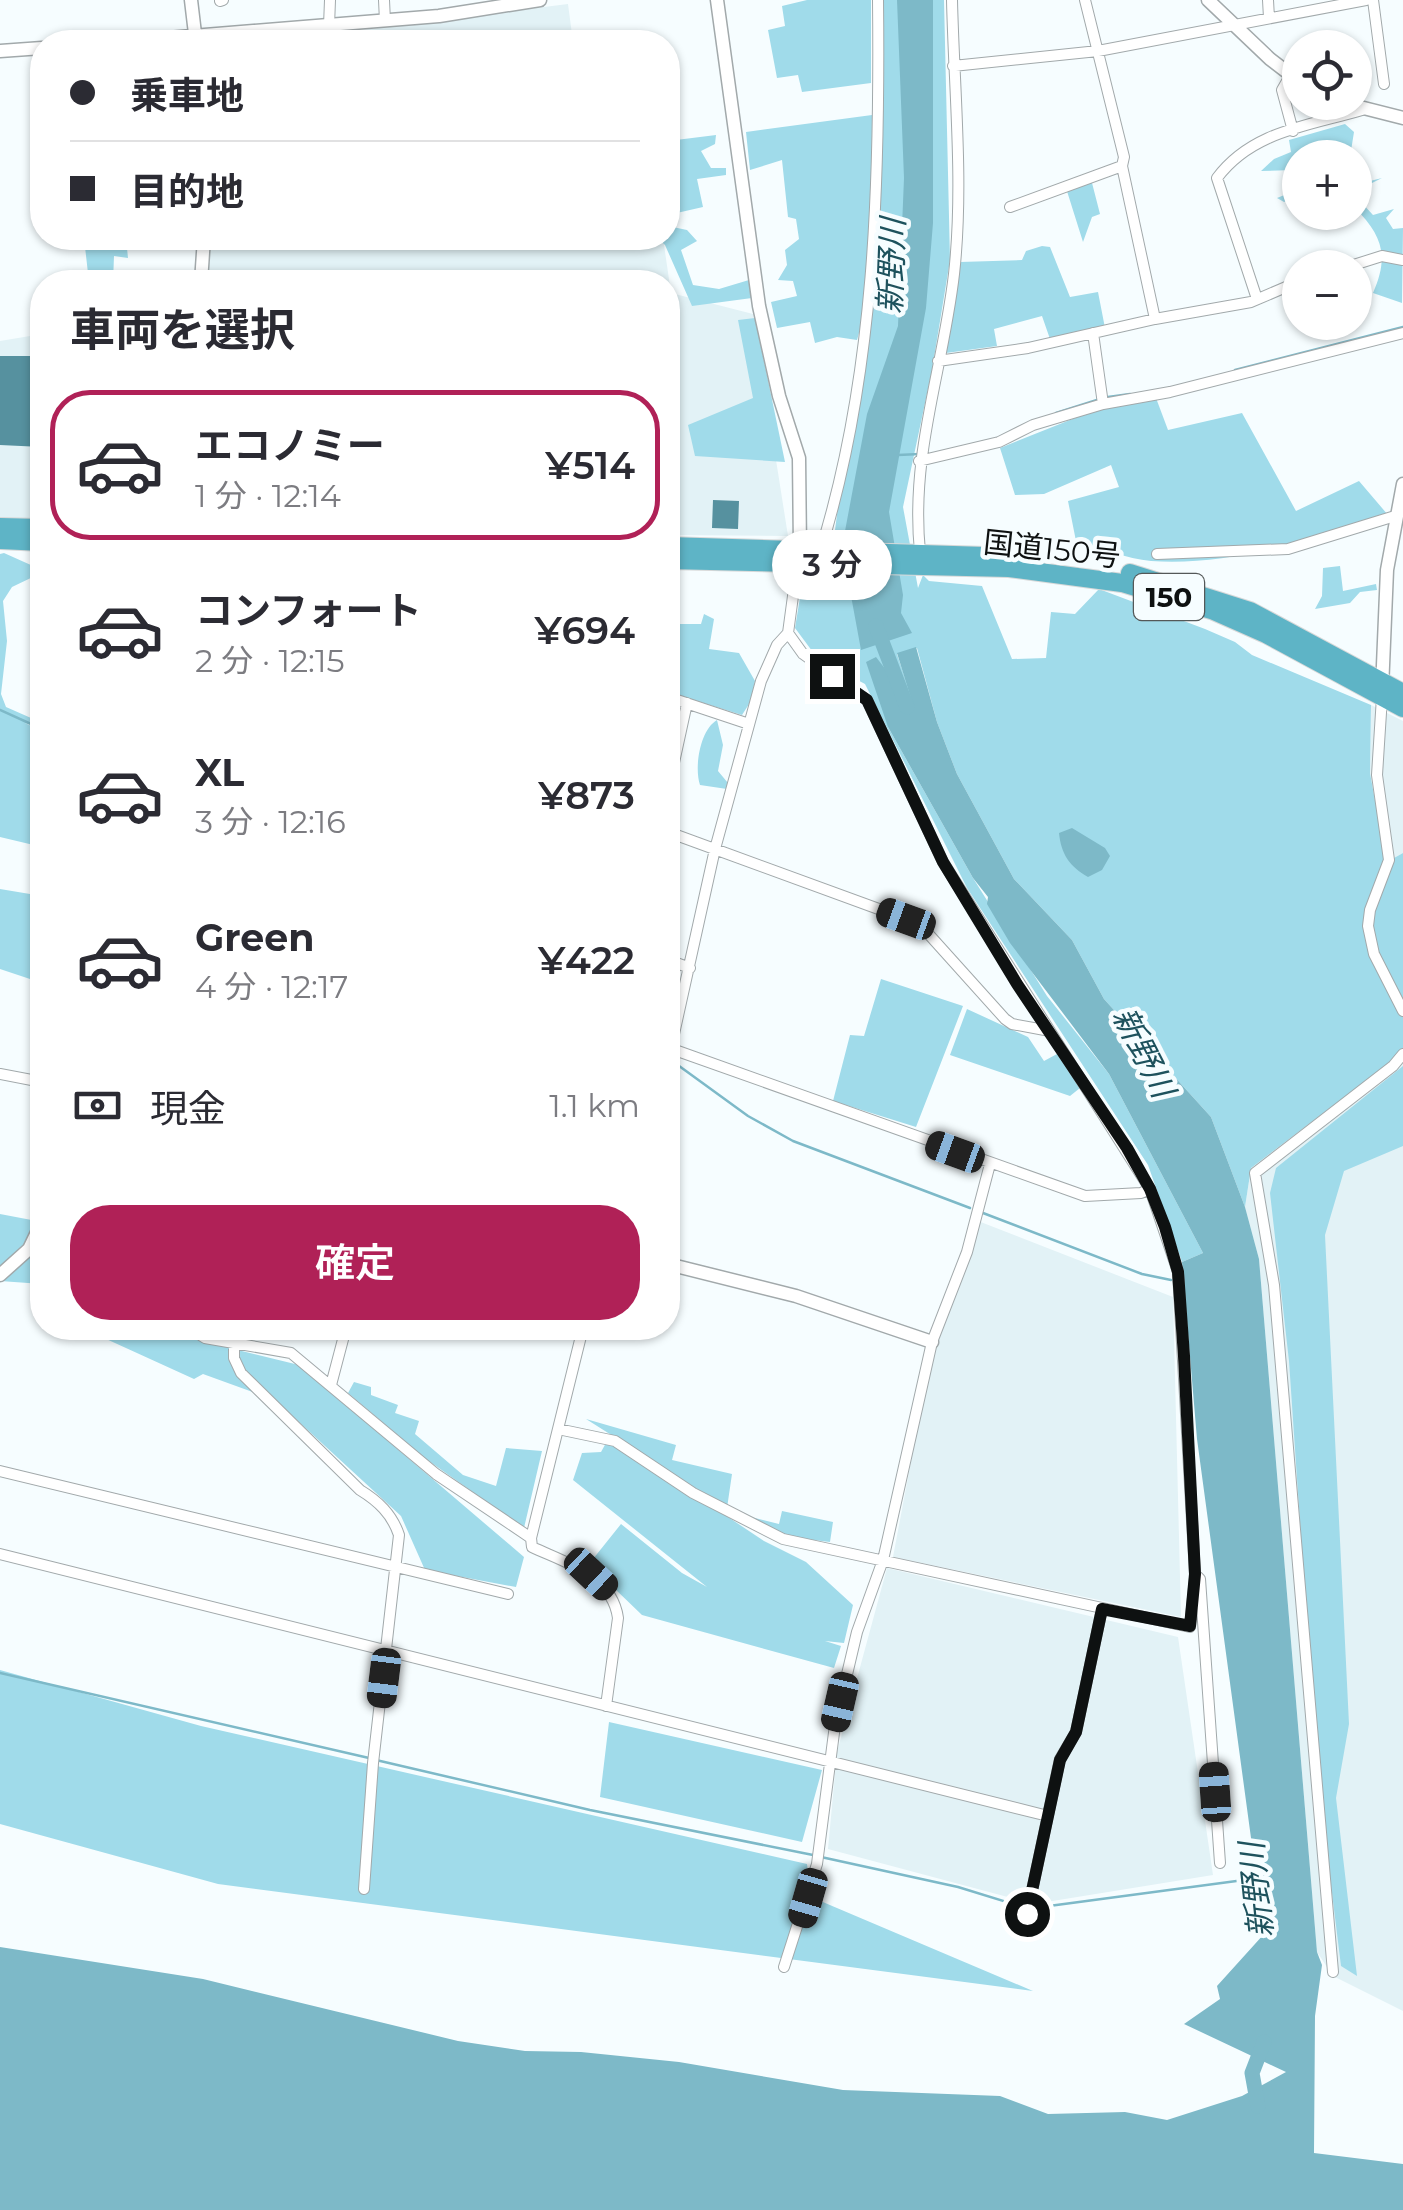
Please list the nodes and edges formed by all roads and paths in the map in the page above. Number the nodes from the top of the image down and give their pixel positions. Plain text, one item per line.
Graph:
1 (192, 0) edge
2 (330, 0) edge
3 (384, 0) edge
4 (540, 0) edge
5 (717, 0) edge
6 (878, 0) edge
7 (952, 0) edge
8 (1085, 0) edge
9 (1208, 0) edge
10 (1268, 0) edge
11 (1370, 0) edge
12 (1269, 18) junction
13 (385, 21) junction
14 (1234, 25) junction
15 (328, 26) junction
16 (195, 30) edge
17 (290, 30) edge
18 (30, 49) edge
19 (0, 51) edge
20 (1098, 51) junction
21 (953, 66) junction
22 (1282, 67) edge
23 (1384, 84) dead end
24 (1372, 112) edge
25 (1403, 118) edge
26 (1289, 120) edge
27 (1329, 120) edge
28 (1292, 131) junction
29 (1122, 166) junction
30 (1010, 207) dead end
31 (1372, 259) edge
32 (1403, 260) edge
33 (1282, 288) edge
34 (1258, 298) junction
35 (1155, 320) junction
36 (1093, 333) junction
37 (1403, 333) edge
38 (938, 360) junction
39 (1103, 404) junction
40 (920, 462) junction
41 (1403, 484) edge
42 (1396, 516) junction
43 (0, 525) edge
44 (30, 527) edge
45 (0, 540) edge
46 (30, 541) edge
47 (680, 547) edge
48 (1157, 554) dead end
49 (827, 555) junction
50 (798, 557) junction
51 (916, 557) junction
52 (680, 560) edge
53 (788, 632) junction
54 (1382, 689) junction
55 (1403, 693) edge
56 (680, 701) edge
57 (688, 703) junction
58 (1403, 708) edge
59 (749, 724) junction
60 (680, 738) edge
61 (680, 836) edge
62 (714, 849) junction
63 (680, 964) edge
64 (690, 968) junction
65 (680, 1000) edge
66 (1403, 1011) edge
67 (1052, 1031) junction
68 (680, 1052) edge
69 (1403, 1054) edge
70 (0, 1074) edge
71 (30, 1080) edge
72 (990, 1164) junction
73 (1150, 1189) junction
74 (30, 1247) edge
75 (680, 1267) edge
76 (0, 1275) edge
77 (216, 1340) edge
78 (343, 1340) edge
79 (580, 1340) edge
80 (932, 1342) junction
81 (234, 1343) junction
82 (331, 1384) junction
83 (558, 1430) junction
84 (0, 1471) edge
85 (531, 1538) junction
86 (0, 1554) edge
87 (883, 1560) junction
88 (397, 1570) junction
89 (1195, 1574) junction
90 (508, 1594) dead end
91 (1102, 1609) junction
92 (387, 1652) junction
93 (606, 1706) junction
94 (830, 1762) junction
95 (1048, 1816) junction
96 (1220, 1864) dead end
97 (364, 1890) dead end
98 (1027, 1914) dead end
99 (784, 1967) dead end
100 (1334, 1972) dead end

1 - 16 street
2 - 15 street
3 - 13 street
4 - 13 street
5 - 50 street
6 - 49 street
7 - 21 street
8 - 20 street
9 - 14 street
10 - 12 street
11 - 12 street
11 - 23 street
12 - 14 street
13 - 15 street
14 - 20 street
14 - 22 street
15 - 17 street
18 - 19 street
20 - 21 street
20 - 29 street
21 - 38 street
24 - 25 street
26 - 28 street
27 - 28 street
28 - 34 street
29 - 30 street
29 - 35 street
31 - 32 street
33 - 34 street
34 - 35 street
35 - 36 street
36 - 38 street
36 - 39 street
37 - 39 street
38 - 40 street
39 - 40 street
40 - 51 street
41 - 42 street
42 - 48 street
42 - 54 street
43 - 44 highway
45 - 46 highway
47 - 50 highway, 国道150号 / 150
49 - 50 highway, 国道150号 / 150
49 - 51 highway, 国道150号 / 150
50 - 52 highway, 国道150号 / 150
50 - 53 street
51 - 54 highway, 国道150号 / 150
53 - 59 street
53 - 67 street
54 - 55 highway, 国道150号 / 150
54 - 58 highway, 国道150号 / 150
54 - 66 street
56 - 57 street
57 - 59 street
57 - 60 street
59 - 62 street
61 - 62 street
62 - 64 street
62 - 67 street
63 - 64 street
64 - 65 street
67 - 73 street
68 - 72 street
69 - 100 street
70 - 71 street
72 - 73 street
72 - 80 street
73 - 89 street
74 - 76 street
75 - 80 street
77 - 81 street
78 - 82 street
79 - 83 street
80 - 87 street
81 - 82 street
81 - 88 street
82 - 85 street
83 - 85 street
83 - 87 street
84 - 88 street
85 - 93 street
86 - 92 street
87 - 91 street
87 - 94 street
88 - 90 street
88 - 92 street
89 - 91 street
89 - 96 street
91 - 95 street
92 - 93 street
92 - 97 street
93 - 94 street
94 - 95 street
94 - 99 street
95 - 98 street

